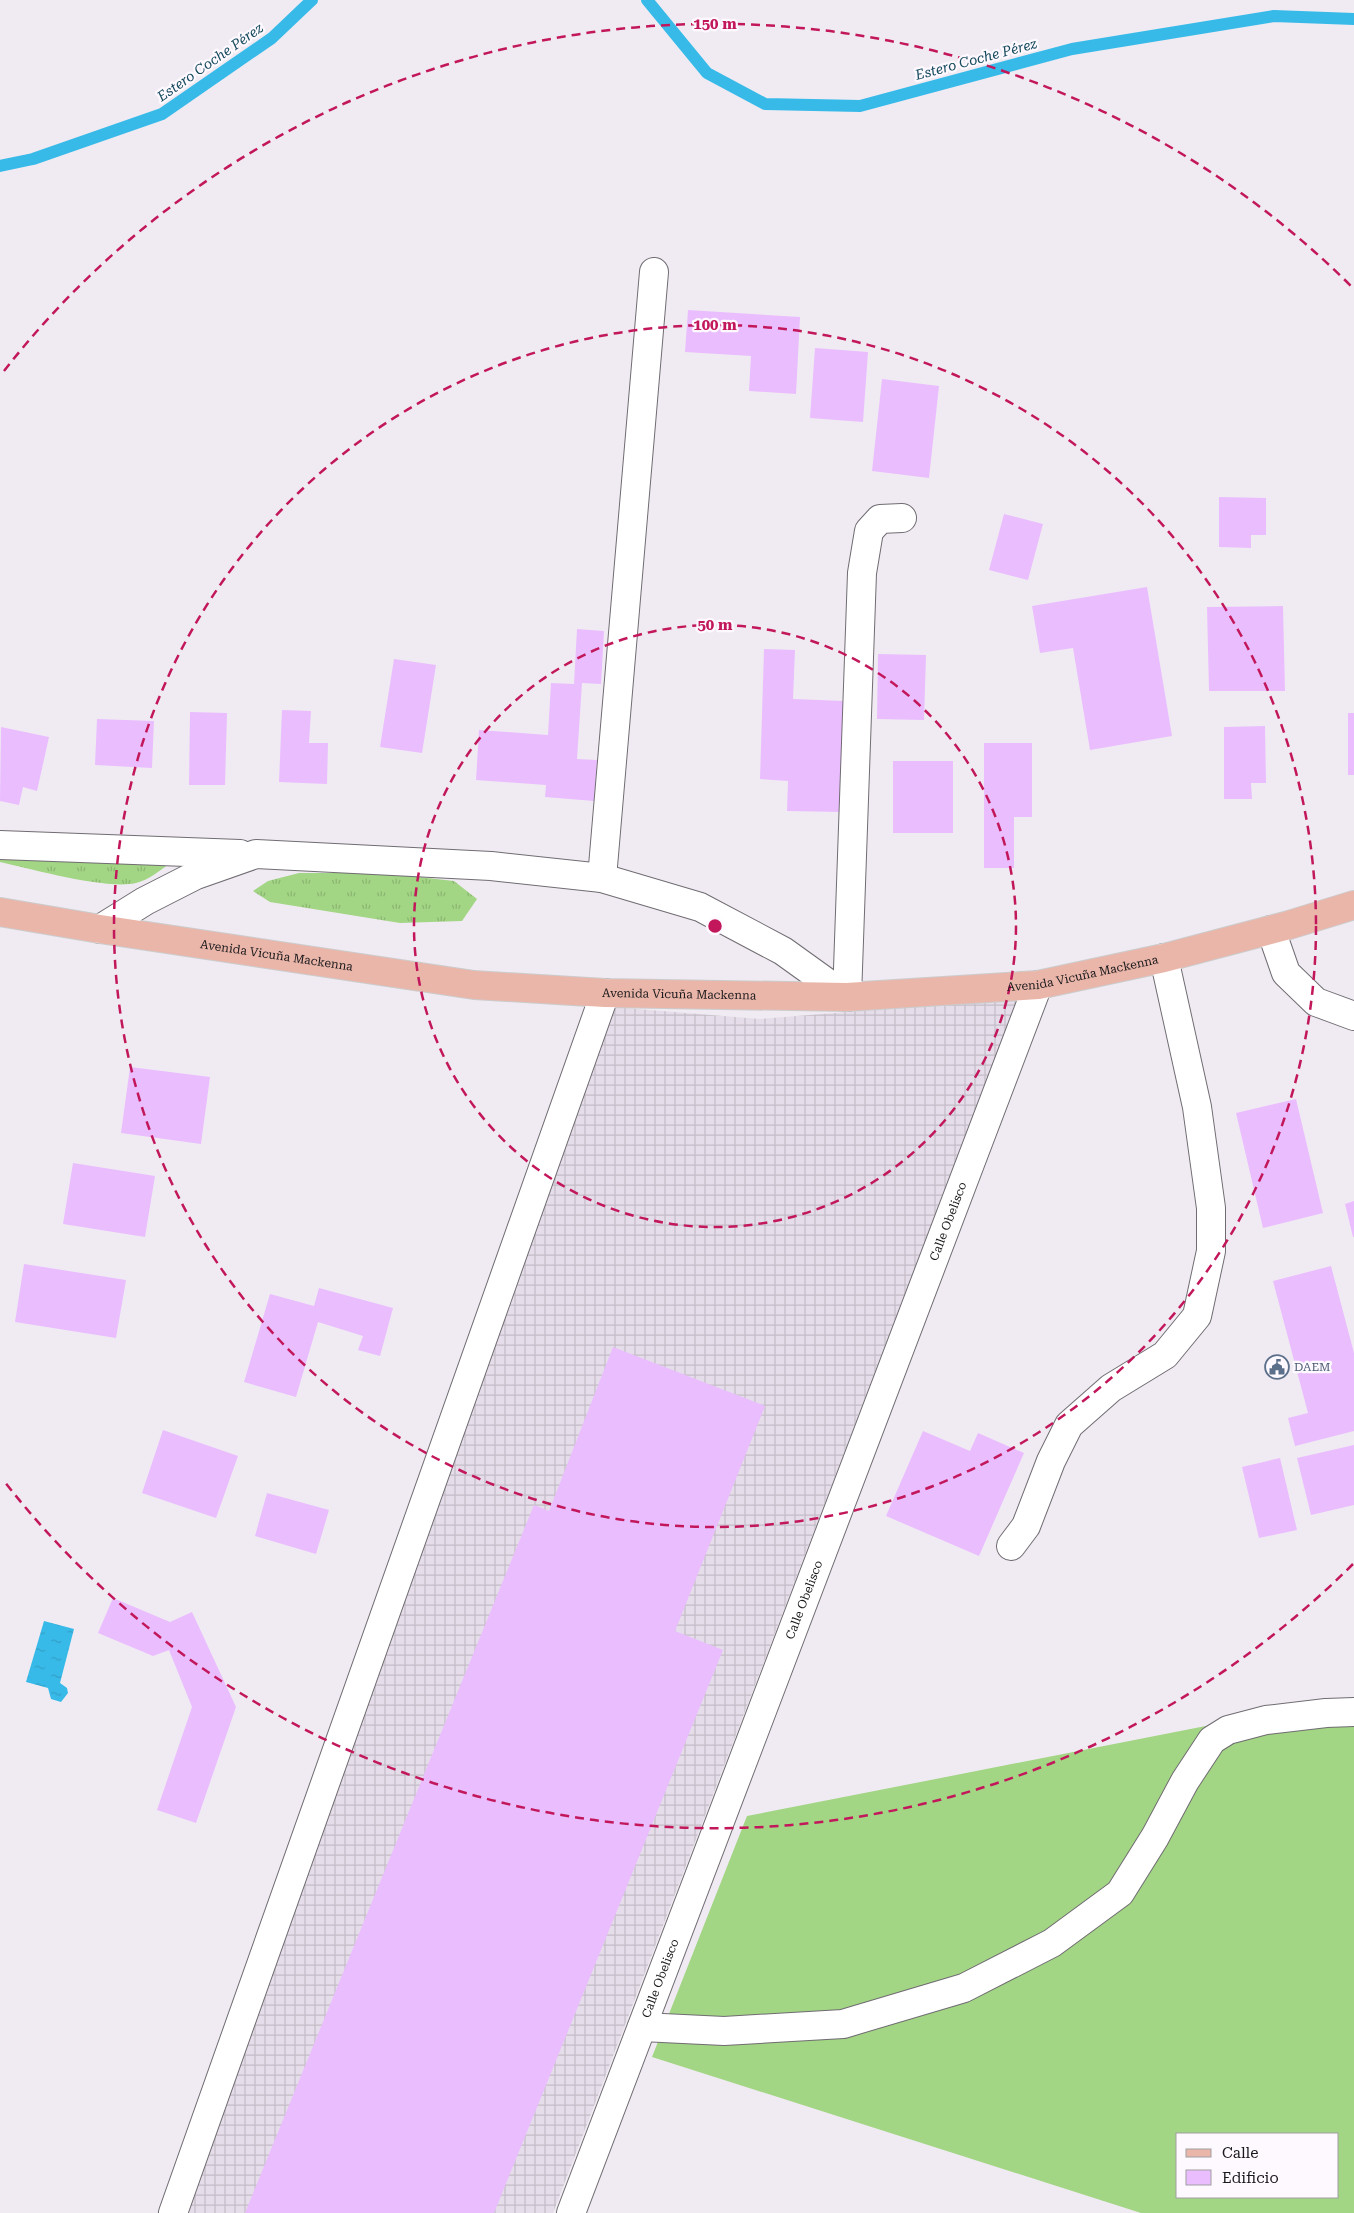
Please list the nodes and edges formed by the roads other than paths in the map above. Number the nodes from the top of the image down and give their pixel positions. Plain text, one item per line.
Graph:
1 (654, 272) dead end
2 (902, 518) dead end
3 (0, 845) edge
4 (256, 854) junction
5 (602, 878) junction
6 (1354, 905) edge
7 (0, 912) edge
8 (100, 929) junction
9 (1270, 930) junction
10 (1164, 958) junction
11 (1038, 985) junction
12 (605, 993) junction
13 (847, 997) junction
14 (1354, 1016) edge
15 (1011, 1546) dead end
16 (1354, 1712) edge
17 (642, 2027) junction
18 (173, 2213) edge
19 (571, 2213) edge

1 - 5 street
2 - 13 street
3 - 4 street
4 - 5 street
4 - 8 street
5 - 13 street
6 - 9 main road, Avenida Vicuña Mackenna
7 - 8 main road, Avenida Vicuña Mackenna
8 - 12 main road, Avenida Vicuña Mackenna
9 - 10 main road, Avenida Vicuña Mackenna
9 - 14 street
10 - 11 main road, Avenida Vicuña Mackenna
10 - 15 street
11 - 13 main road, Avenida Vicuña Mackenna
11 - 17 street, Calle Obelisco
12 - 13 main road, Avenida Vicuña Mackenna
12 - 18 street
16 - 17 street
17 - 19 street, Calle Obelisco

